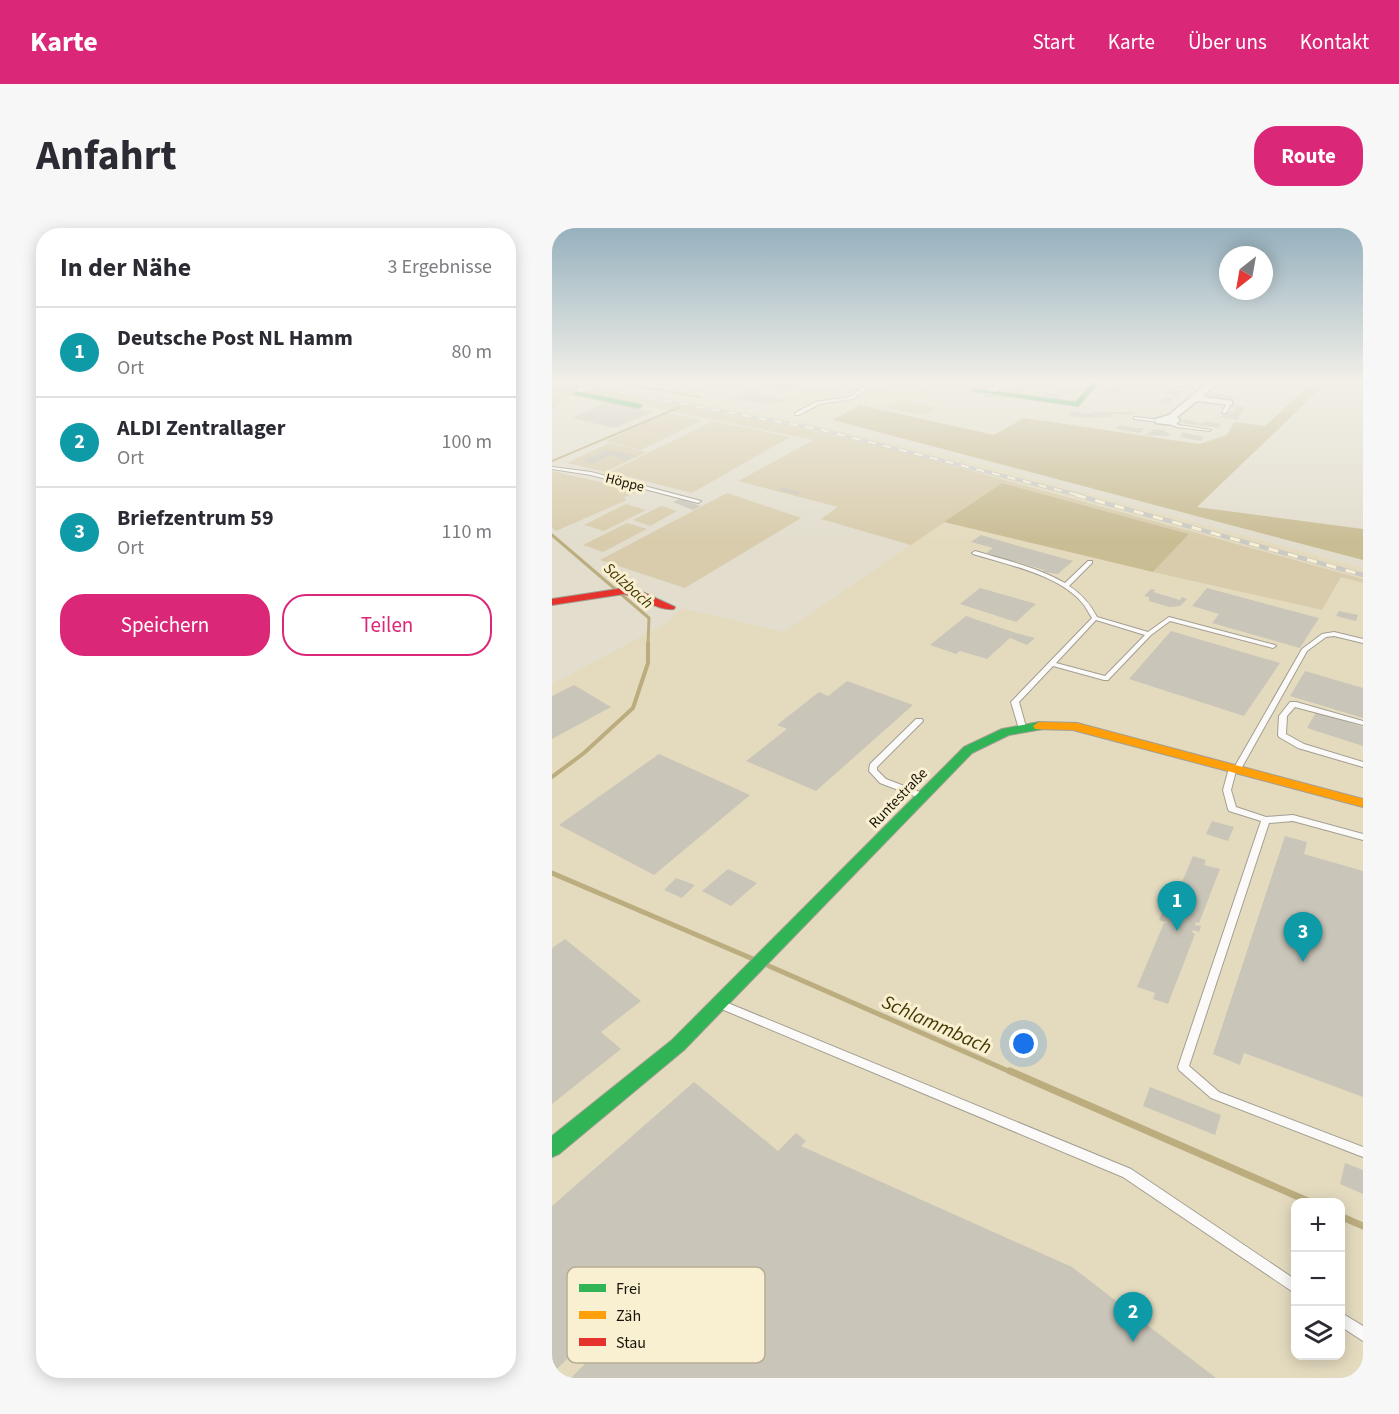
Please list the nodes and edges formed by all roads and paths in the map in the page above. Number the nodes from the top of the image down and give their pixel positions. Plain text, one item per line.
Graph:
1 (552, 468) edge
2 (698, 501) dead end
3 (975, 553) dead end
4 (1090, 562) dead end
5 (1065, 586) junction
6 (552, 602) edge
7 (670, 607) dead end
8 (1095, 618) junction
9 (1149, 634) junction
10 (1363, 641) edge
11 (1273, 646) dead end
12 (1052, 663) junction
13 (919, 721) dead end
14 (1363, 723) edge
15 (1022, 727) junction
16 (1363, 765) edge
17 (1235, 769) junction
18 (922, 796) junction
19 (1363, 803) edge
20 (1266, 820) junction
21 (1363, 837) edge
22 (719, 1004) junction
23 (552, 1148) edge
24 (1363, 1152) edge
25 (1291, 1285) edge
26 (1345, 1321) edge
27 (1363, 1334) edge

1 - 2 lane, Höppe
3 - 5 lane
4 - 5 lane
5 - 8 lane
6 - 7 street
8 - 9 lane
8 - 12 lane
9 - 11 lane
9 - 12 lane
10 - 17 lane
12 - 15 lane
13 - 18 lane
14 - 16 lane
15 - 17 street, Runtestraße
15 - 18 street, Runtestraße
17 - 19 street, Runtestraße
17 - 20 lane
18 - 22 street, Runtestraße
20 - 21 lane
20 - 24 lane
22 - 23 street, Runtestraße
22 - 25 lane
26 - 27 lane

